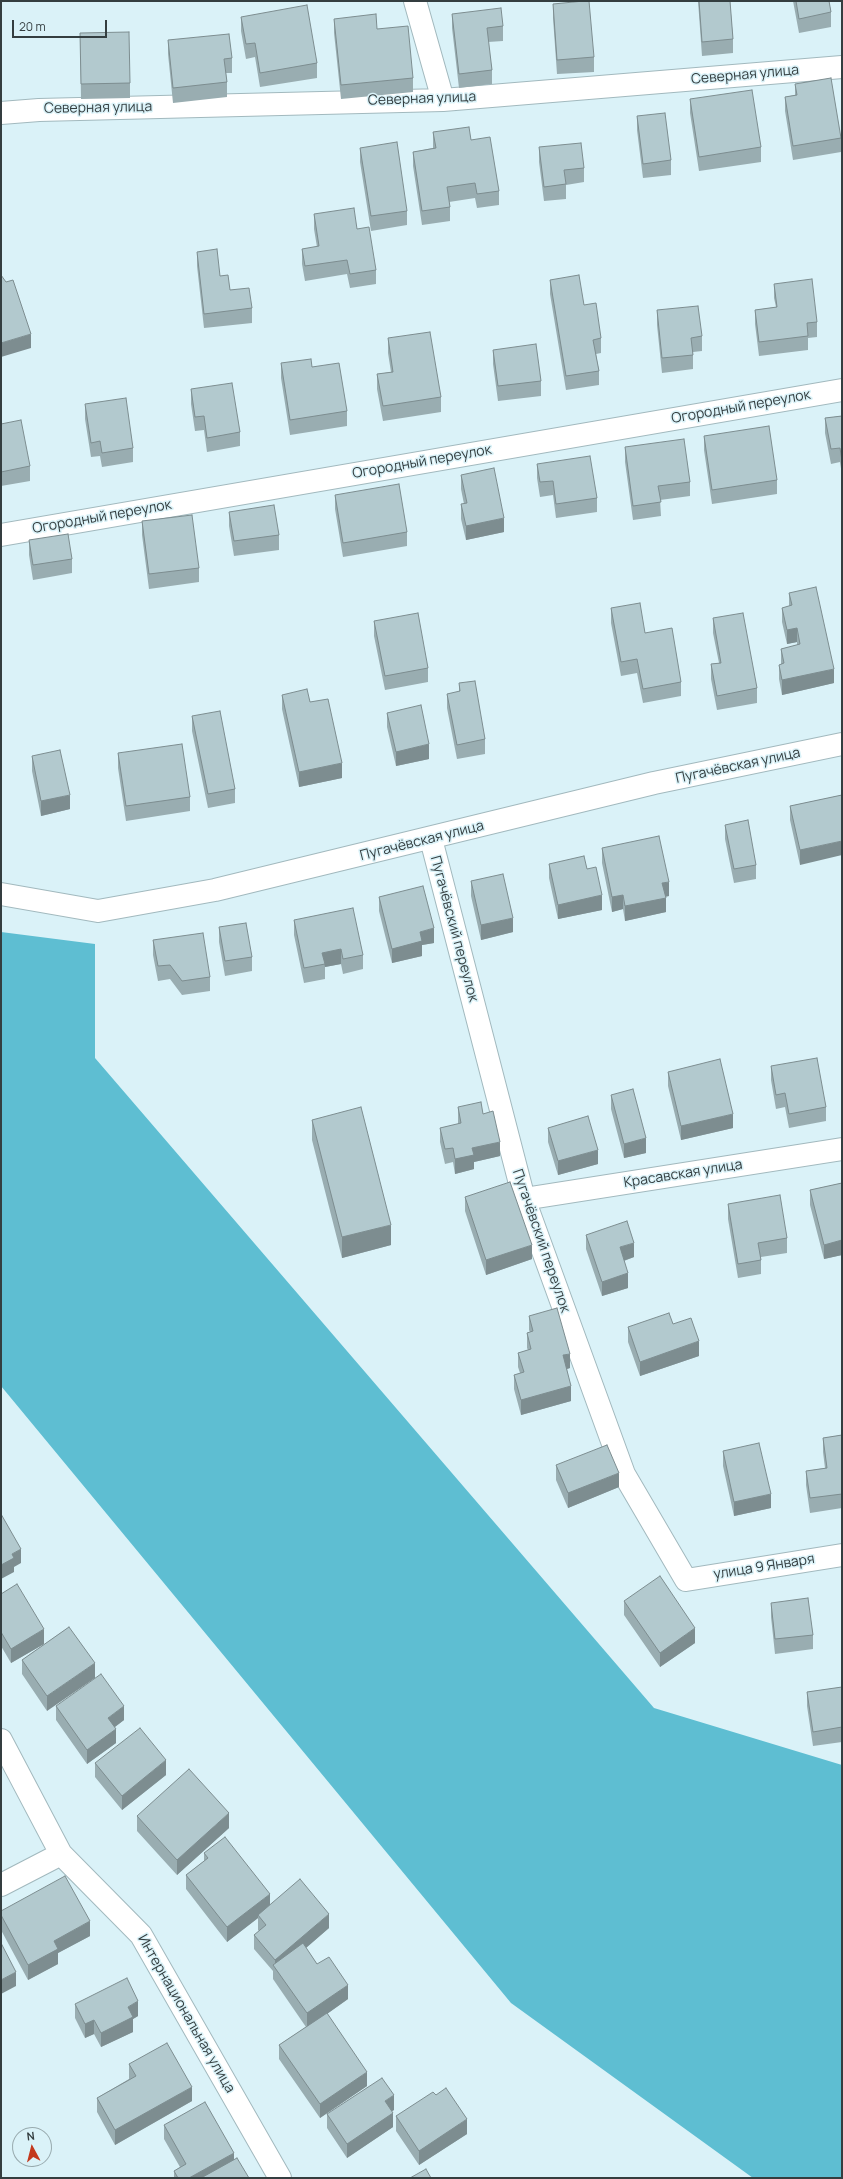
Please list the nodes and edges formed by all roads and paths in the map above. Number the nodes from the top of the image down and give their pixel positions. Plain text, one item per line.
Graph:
1 (414, 1) edge
2 (842, 67) edge
3 (443, 100) junction
4 (1, 113) edge
5 (842, 390) edge
6 (1, 535) edge
7 (842, 744) edge
8 (431, 839) junction
9 (1, 894) edge
10 (842, 1148) edge
11 (524, 1199) junction
12 (842, 1555) edge
13 (686, 1580) joint
14 (1, 1740) edge
15 (61, 1854) junction
16 (1, 1885) edge
17 (280, 2178) edge

1 - 3 street
2 - 3 street, Северная улица
3 - 4 street, Северная улица
5 - 6 street, Огородный переулок
7 - 8 street, Пугачёвская улица
8 - 9 street, Пугачёвская улица
8 - 11 street, Пугачёвский переулок
10 - 11 street, Красавская улица
11 - 13 street, Пугачёвский переулок
12 - 13 street, улица 9 Января
14 - 15 street, Интернациональная улица
15 - 16 street
15 - 17 street, Интернациональная улица

